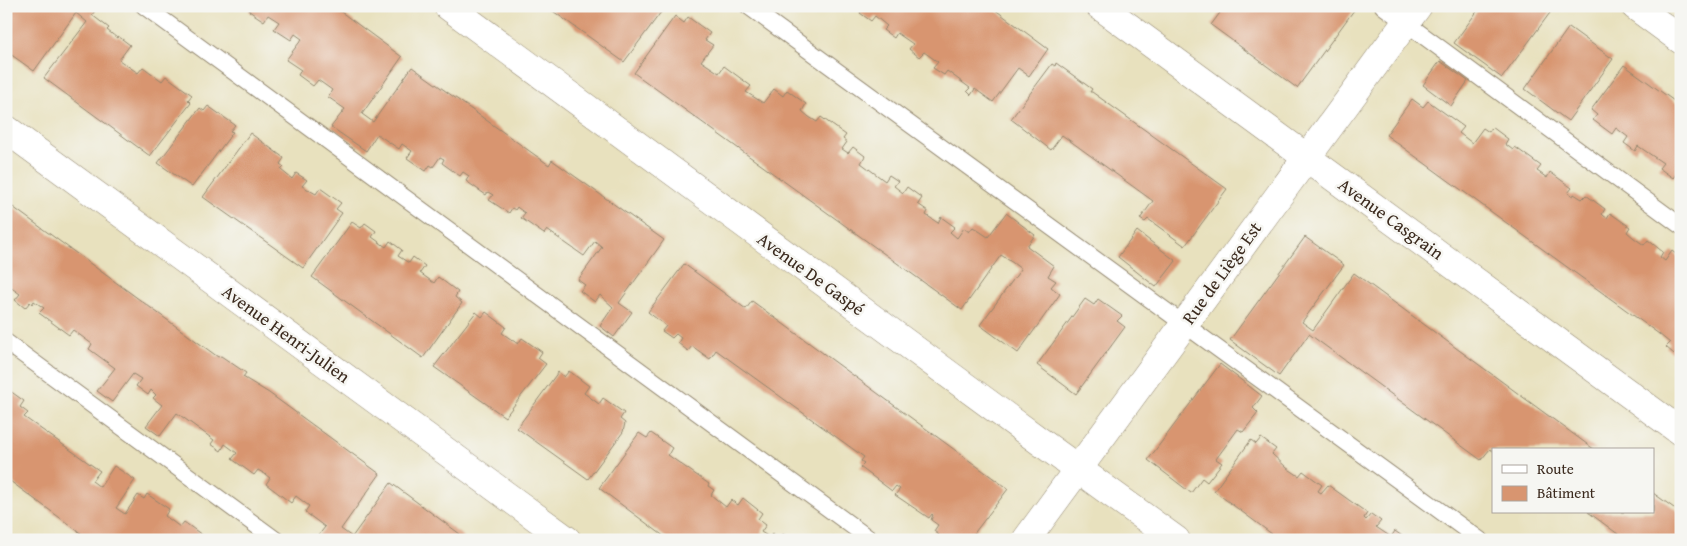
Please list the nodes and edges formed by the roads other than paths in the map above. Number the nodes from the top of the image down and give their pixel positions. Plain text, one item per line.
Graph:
1 (144, 6) edge
2 (448, 6) edge
3 (748, 6) edge
4 (1100, 6) edge
5 (1383, 6) edge
6 (1635, 6) edge
7 (1412, 15) edge
8 (1681, 40) edge
9 (6, 129) edge
10 (1307, 158) junction
11 (1681, 226) edge
12 (1184, 324) junction
13 (6, 342) edge
14 (1681, 432) edge
15 (1078, 468) junction
16 (276, 540) edge
17 (567, 540) edge
18 (871, 540) edge
19 (1026, 540) edge
20 (1176, 540) edge
21 (1480, 540) edge

1 - 18 lane
2 - 15 street, Avenue De Gaspé
3 - 12 lane
4 - 10 street, Avenue Casgrain
5 - 7 lane
6 - 8 street
7 - 10 street, Rue de Liège Est
7 - 11 lane
9 - 17 street, Avenue Henri-Julien
10 - 12 street, Rue de Liège Est
10 - 14 street, Avenue Casgrain
12 - 15 street, Rue de Liège Est
12 - 21 lane
13 - 16 lane
15 - 19 street, Rue de Liège Est
15 - 20 street, Avenue De Gaspé

